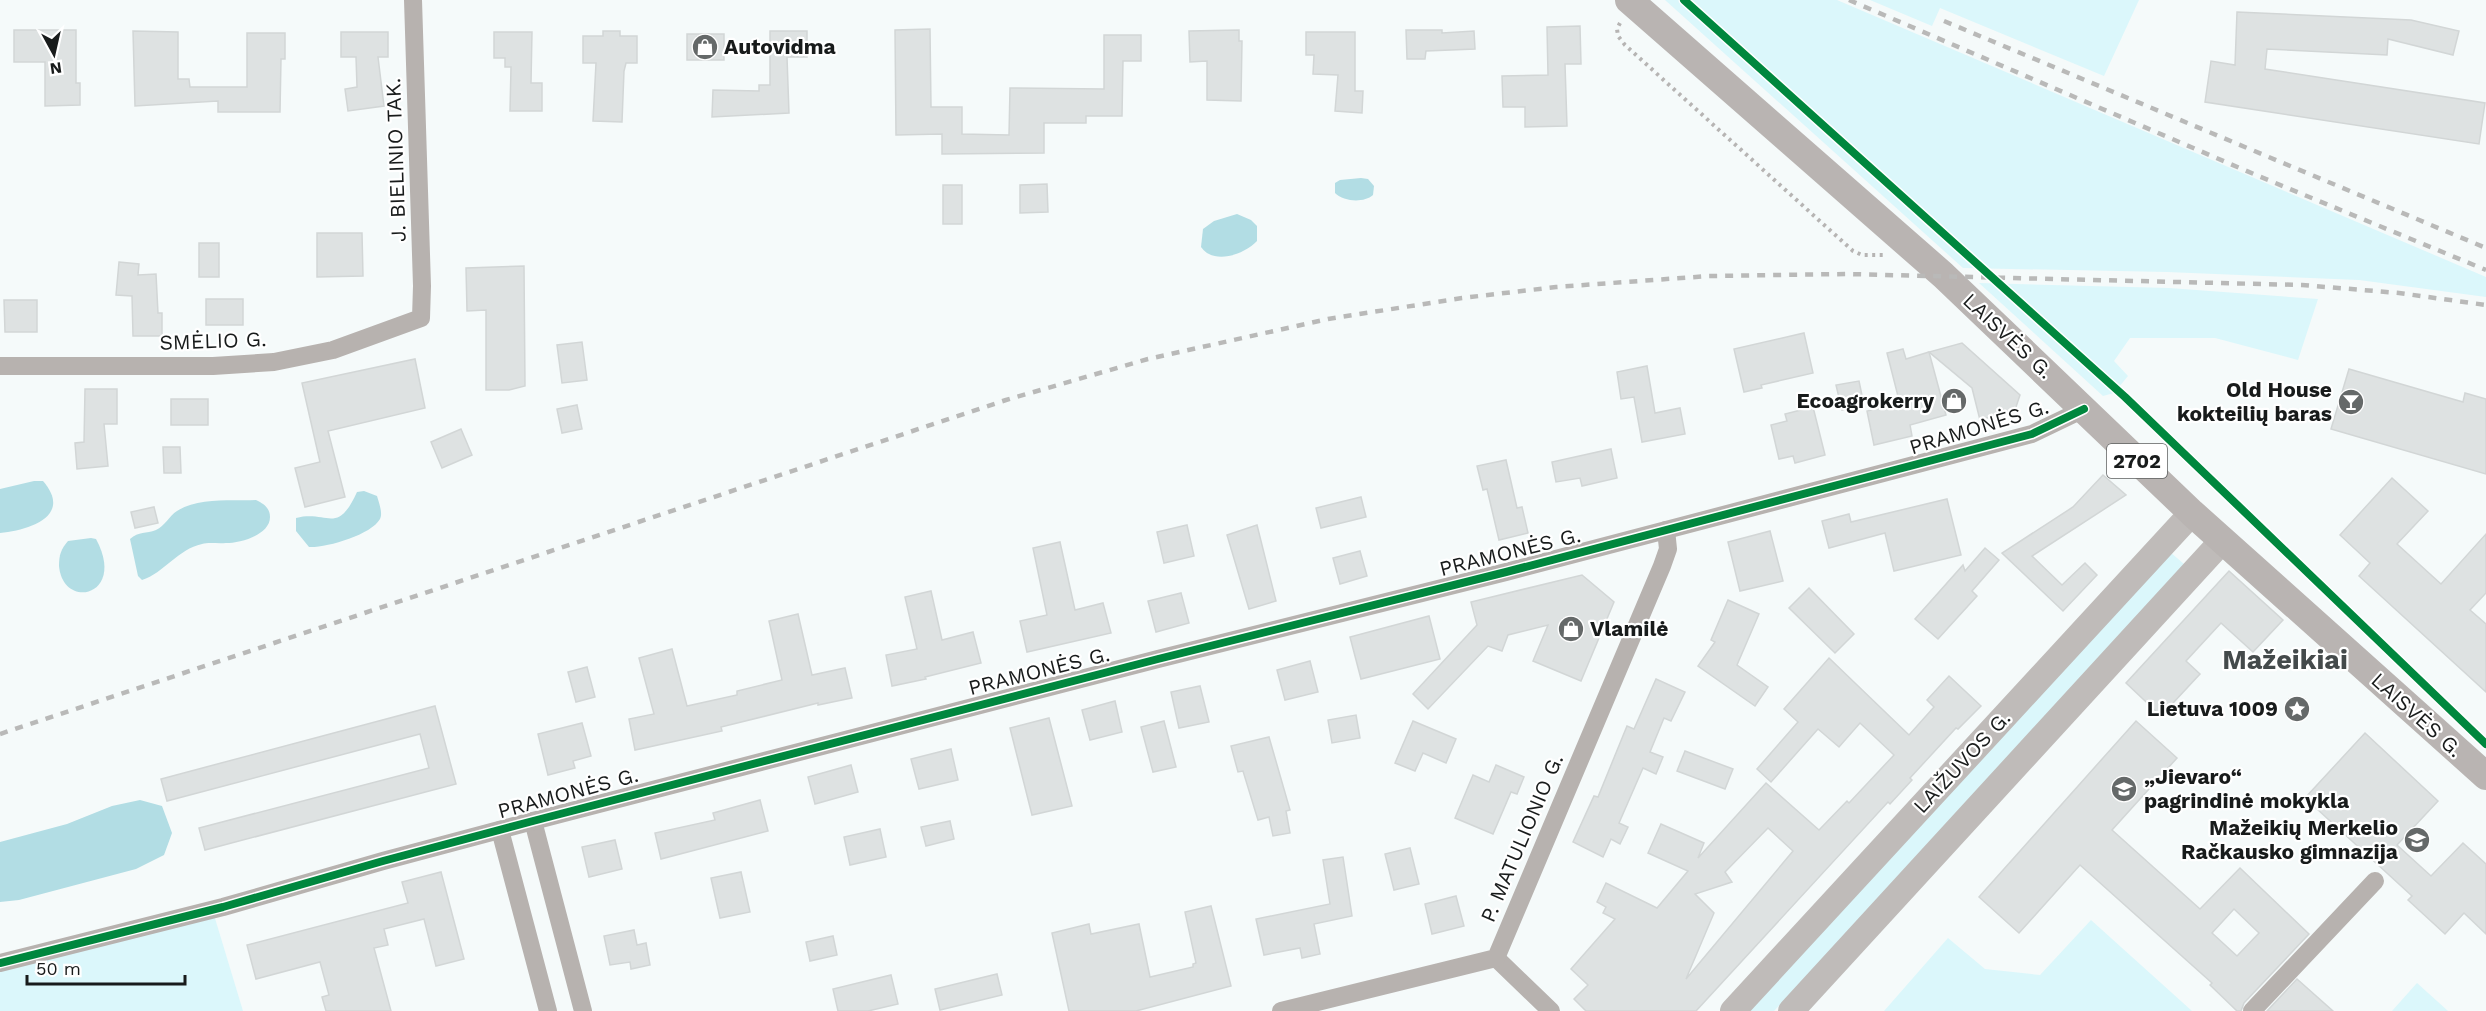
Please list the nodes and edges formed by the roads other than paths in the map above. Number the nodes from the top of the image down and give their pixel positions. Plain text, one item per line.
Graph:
1 (413, 0) edge
2 (1632, 3) edge
3 (421, 318) joint
4 (0, 366) edge
5 (2084, 409) junction
6 (2192, 513) junction
7 (1666, 530) junction
8 (2223, 540) junction
9 (2486, 776) edge
10 (533, 821) junction
11 (500, 830) junction
12 (2375, 881) dead end
13 (1496, 957) junction
14 (0, 963) edge
15 (548, 1011) edge
16 (583, 1011) edge
17 (1281, 1011) edge
18 (1551, 1011) edge
19 (1733, 1011) edge
20 (1791, 1011) edge
21 (2252, 1011) edge

1 - 3 street, J. BIELINIO TAK.
2 - 5 main road, LAISVĖS G. / 2702
3 - 4 street, SMĖLIO G.
5 - 6 main road, LAISVĖS G. / 2702
5 - 7 street, PRAMONĖS G.
6 - 8 main road, LAISVĖS G. / 2702
6 - 19 main road, LAIŽUVOS G.
7 - 10 street, PRAMONĖS G.
7 - 13 street, P. MATULIONIO G.
8 - 9 main road, LAISVĖS G.
8 - 20 main road, LAIŽUVOS G.
10 - 11 street, PRAMONĖS G.
10 - 16 street
11 - 14 street, PRAMONĖS G.
11 - 15 street
12 - 21 street
13 - 17 street
13 - 18 street

